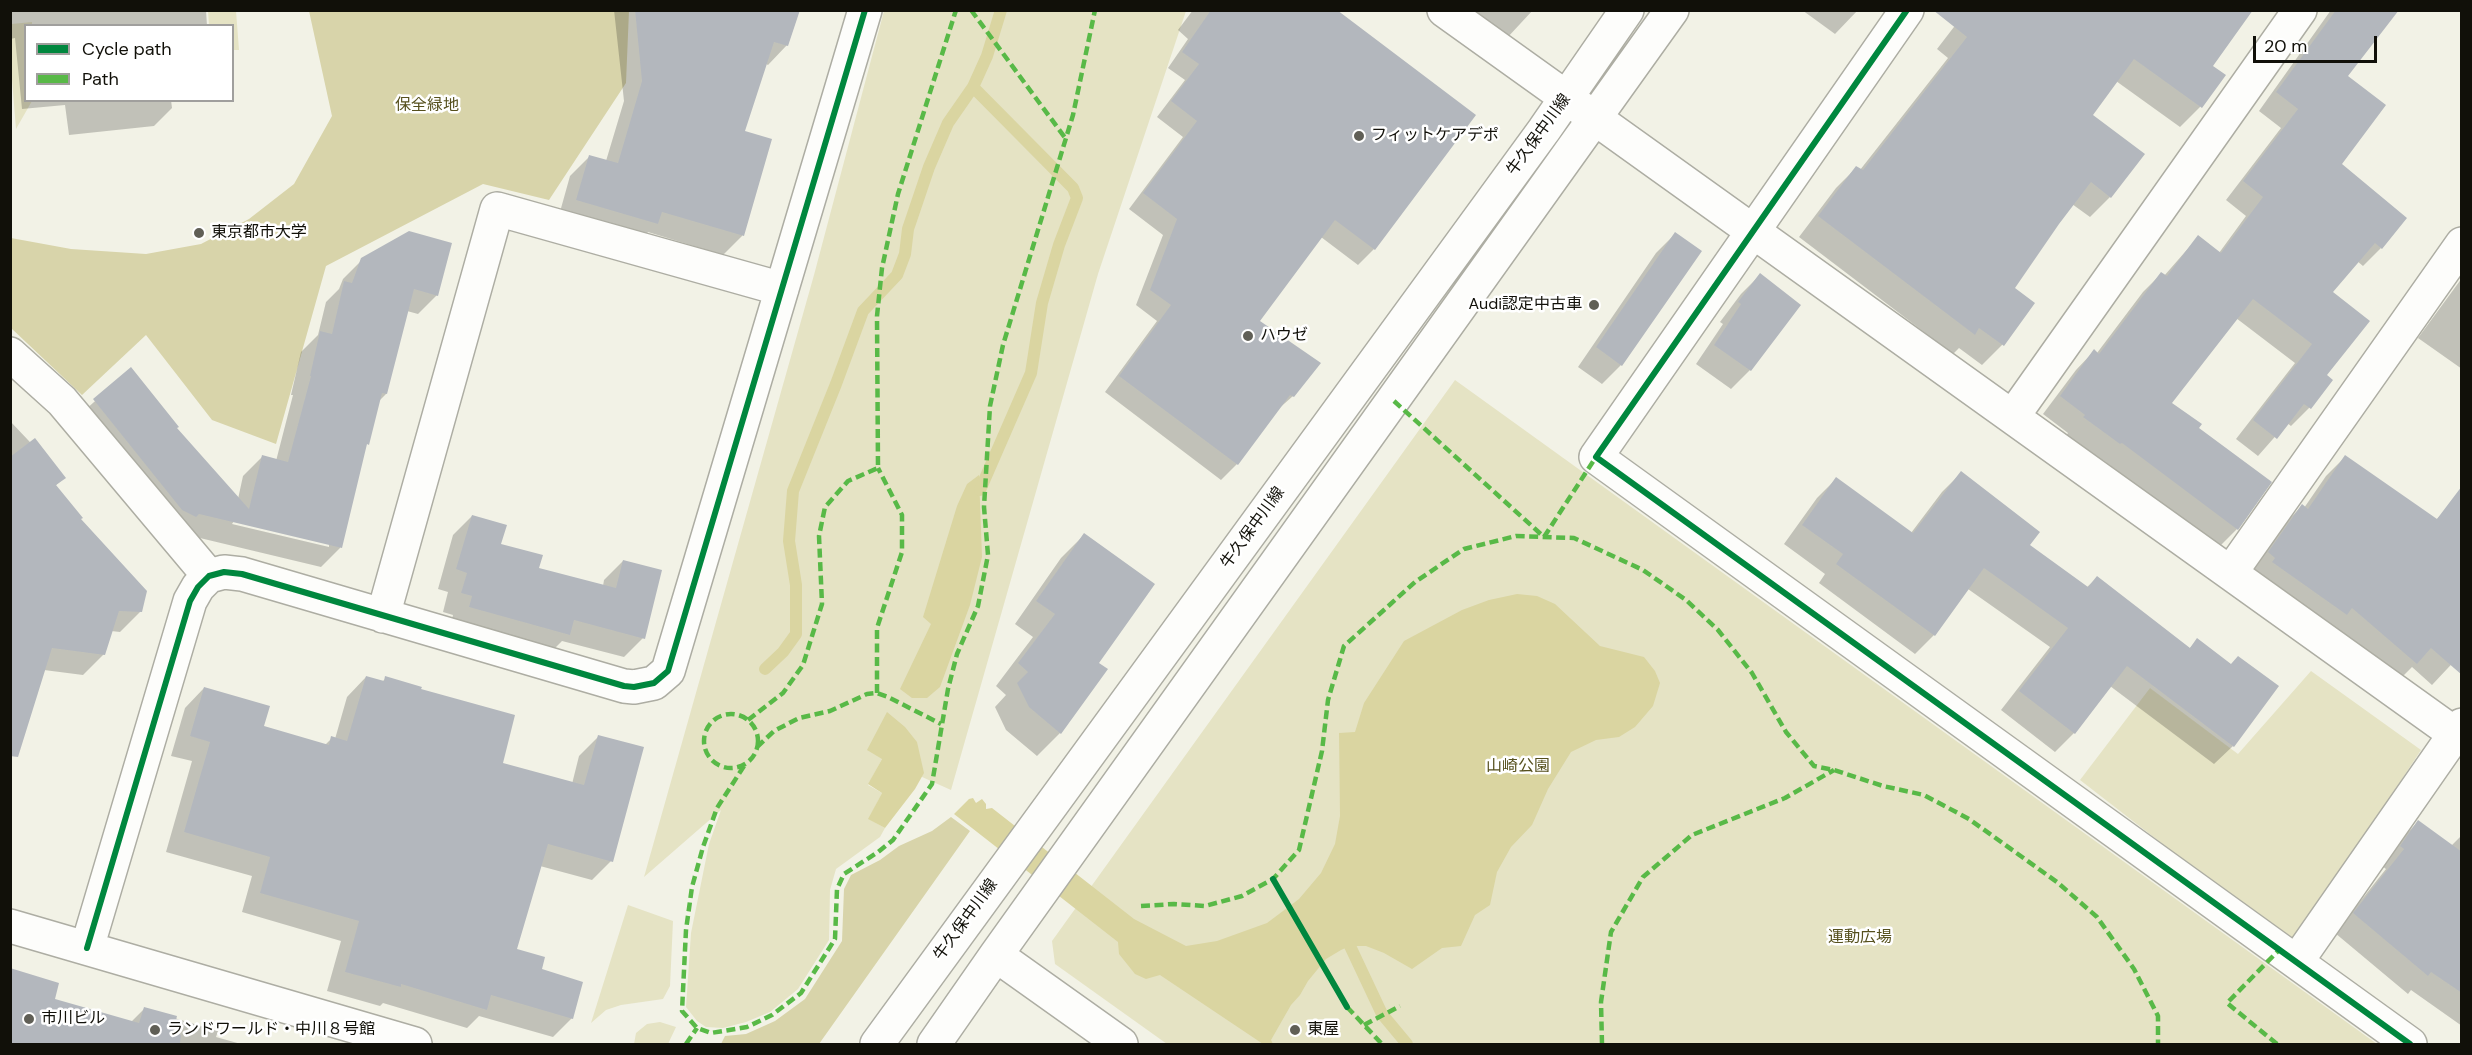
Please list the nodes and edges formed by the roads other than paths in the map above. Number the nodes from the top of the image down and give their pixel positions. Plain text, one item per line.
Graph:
1 (865, 10) edge
2 (1443, 10) edge
3 (1627, 10) edge
4 (1672, 10) edge
5 (1907, 10) edge
6 (2300, 10) edge
7 (1566, 99) junction
8 (1596, 119) junction
9 (1753, 231) junction
10 (2462, 244) edge
11 (782, 289) junction
12 (10, 354) edge
13 (2013, 416) junction
14 (2231, 572) junction
15 (209, 576) junction
16 (383, 615) junction
17 (2459, 733) edge
18 (10, 926) edge
19 (87, 948) junction
20 (996, 955) junction
21 (2297, 961) junction
22 (336, 1034) edge
23 (415, 1044) edge
24 (877, 1044) edge
25 (934, 1044) edge
26 (1121, 1044) edge
27 (2410, 1044) edge

1 - 11 street
2 - 7 street
3 - 7 street, 牛久保中川線
4 - 8 street
5 - 9 street
6 - 13 street
7 - 8 street
7 - 24 street, 牛久保中川線
8 - 9 street
8 - 20 street
9 - 13 street
9 - 21 street
10 - 14 street
11 - 16 street
11 - 16 street
12 - 15 street
13 - 14 street
14 - 17 street
15 - 16 street
15 - 19 street
17 - 21 street
18 - 19 street
19 - 22 street
20 - 25 street
20 - 26 street
21 - 27 street
22 - 23 street

